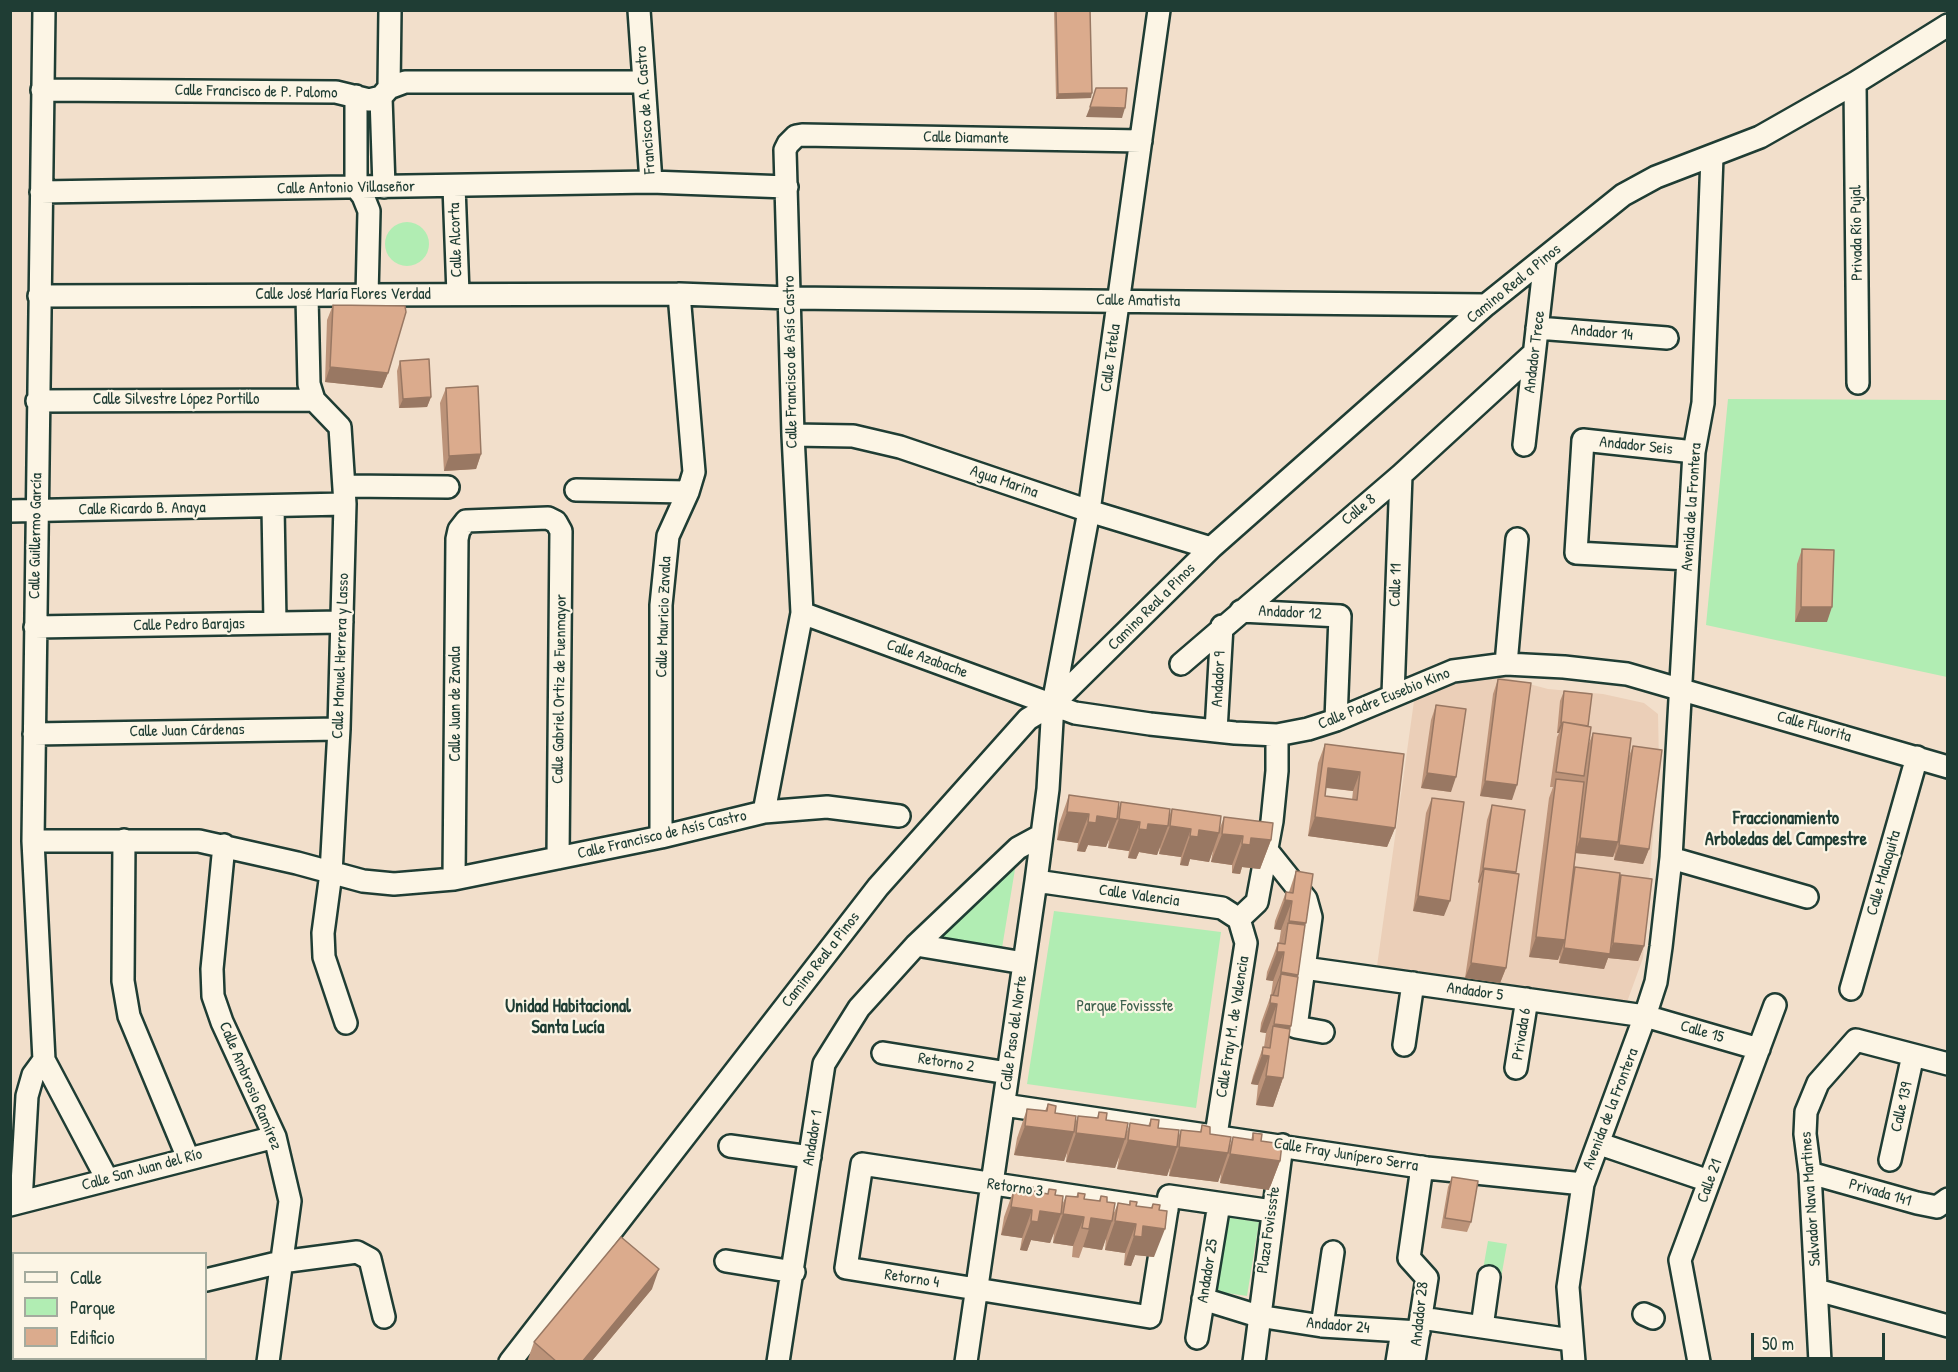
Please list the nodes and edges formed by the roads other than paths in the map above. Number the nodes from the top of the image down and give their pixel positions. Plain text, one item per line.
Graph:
1 (44, 10) edge
2 (390, 10) edge
3 (639, 10) edge
4 (1159, 10) edge
5 (1947, 25) edge
6 (644, 82) junction
7 (1855, 83) junction
8 (42, 90) junction
9 (385, 93) junction
10 (356, 96) junction
11 (792, 139) joint
12 (1141, 141) junction
13 (1712, 156) junction
14 (651, 183) junction
15 (454, 186) junction
16 (356, 187) junction
17 (384, 187) junction
18 (787, 187) junction
19 (41, 192) junction
20 (1545, 259) junction
21 (458, 294) junction
22 (680, 294) junction
23 (39, 296) junction
24 (307, 296) junction
25 (367, 296) junction
26 (790, 298) junction
27 (1119, 301) junction
28 (1486, 305) junction
29 (1538, 328) junction
30 (1667, 338) dead end
31 (1534, 353) junction
32 (1858, 383) dead end
33 (314, 400) junction
34 (37, 401) junction
35 (793, 435) junction
36 (1524, 445) dead end
37 (1694, 452) junction
38 (1401, 475) junction
39 (448, 487) dead end
40 (576, 490) dead end
41 (688, 492) junction
42 (344, 495) junction
43 (273, 506) junction
44 (10, 511) edge
45 (36, 511) junction
46 (1089, 511) junction
47 (556, 522) joint
48 (1517, 539) dead end
49 (1211, 548) junction
50 (1688, 559) junction
51 (1241, 611) junction
52 (802, 613) junction
53 (342, 622) junction
54 (275, 623) junction
55 (1222, 626) junction
56 (35, 627) junction
57 (1181, 664) dead end
58 (1506, 664) junction
59 (1680, 688) junction
60 (1393, 695) junction
61 (1053, 704) junction
62 (1336, 720) junction
63 (339, 729) junction
64 (1216, 731) junction
65 (34, 734) junction
66 (1277, 735) junction
67 (1917, 757) junction
68 (1947, 767) edge
69 (764, 812) junction
70 (898, 816) dead end
71 (1042, 836) junction
72 (661, 837) junction
73 (33, 840) junction
74 (124, 840) junction
75 (224, 845) junction
76 (1266, 849) junction
77 (558, 858) junction
78 (1671, 858) junction
79 (331, 873) junction
80 (454, 879) junction
81 (1036, 881) junction
82 (1807, 897) dead end
83 (1239, 919) junction
84 (916, 945) junction
85 (1024, 963) junction
86 (1304, 968) junction
87 (1413, 983) junction
88 (1851, 988) dead end
89 (1527, 999) junction
90 (1775, 1005) dead end
91 (1645, 1016) junction
92 (346, 1023) dead end
93 (1323, 1032) dead end
94 (1404, 1045) dead end
95 (1759, 1049) junction
96 (883, 1053) dead end
97 (1913, 1055) junction
98 (44, 1060) junction
99 (1947, 1064) edge
100 (1516, 1068) dead end
101 (1008, 1073) junction
102 (1004, 1105) junction
103 (1216, 1135) junction
104 (275, 1137) junction
105 (1600, 1144) junction
106 (1282, 1145) junction
107 (730, 1146) dead end
108 (810, 1157) junction
109 (188, 1158) junction
110 (1890, 1160) dead end
111 (1422, 1167) junction
112 (1810, 1173) junction
113 (107, 1179) junction
114 (1710, 1181) junction
115 (993, 1184) junction
116 (1583, 1184) junction
117 (1947, 1199) edge
118 (16, 1204) edge
119 (1219, 1204) junction
120 (1167, 1210) junction
121 (1272, 1211) junction
122 (1333, 1252) dead end
123 (726, 1261) dead end
124 (281, 1262) junction
125 (846, 1268) joint
126 (794, 1272) junction
127 (1489, 1277) dead end
128 (207, 1280) edge
129 (977, 1290) junction
130 (1818, 1290) junction
131 (1203, 1299) junction
132 (1258, 1316) junction
133 (384, 1317) dead end
134 (1322, 1326) junction
135 (1947, 1326) edge
136 (1414, 1327) junction
137 (1482, 1327) junction
138 (1197, 1338) dead end
139 (1571, 1340) junction
140 (1406, 1361) edge
141 (268, 1362) edge
142 (510, 1362) edge
143 (778, 1362) edge
144 (966, 1362) edge
145 (1254, 1362) edge
146 (1574, 1362) edge
147 (1699, 1362) edge
148 (1820, 1362) edge

1 - 8 street, Calle Guillermo García
2 - 9 street
3 - 6 street, Francisco de A. Castro
4 - 12 street, Calle Tetela
5 - 7 street, Camino Real a Pinos
6 - 9 street, Calle Francisco de P. Palomo
6 - 14 street, Francisco de A. Castro
7 - 13 street, Camino Real a Pinos
7 - 32 street, Privada Río Pujal
8 - 10 street, Calle Francisco de P. Palomo
8 - 19 street, Calle Guillermo García
9 - 10 street, Calle Francisco de P. Palomo
9 - 17 street
10 - 16 street
11 - 12 street, Calle Diamante
11 - 18 street, Calle Francisco de Asís Castro
12 - 27 street, Calle Tetela
13 - 20 street, Camino Real a Pinos
13 - 37 street, Avenida de la Frontera
14 - 15 street, Calle Antonio Villaseñor
14 - 18 street, Francisco de A. Castro
15 - 17 street, Calle Antonio Villaseñor
15 - 21 street, Calle Alcorta
16 - 17 street, Calle Antonio Villaseñor
16 - 19 street, Calle Antonio Villaseñor
16 - 25 street
18 - 26 street, Calle Francisco de Asís Castro
19 - 23 street, Calle Guillermo García
20 - 28 street, Camino Real a Pinos
20 - 29 street, Andador Trece
21 - 22 street, Calle José María Flores Verdad
21 - 25 street, Calle José María Flores Verdad
22 - 26 street, Calle José María Flores Verdad
22 - 41 street, Calle Mauricio Zavala
23 - 24 street, Calle José María Flores Verdad
23 - 34 street, Calle Guillermo García
24 - 25 street, Calle José María Flores Verdad
24 - 33 street
26 - 27 street, Calle Amatista
26 - 35 street, Calle Francisco de Asís Castro
27 - 28 street, Calle Amatista
27 - 46 street, Calle Tetela
28 - 49 street, Camino Real a Pinos
29 - 30 street, Andador 14
29 - 31 street, Andador Trece
31 - 36 street, Andador Trece
31 - 38 street, Calle 8
33 - 34 street, Calle Silvestre López Portillo
33 - 42 street, Calle Manuel Herrera y Lasso
34 - 45 street, Calle Guillermo García
35 - 46 street, Agua Marina
35 - 52 street, Calle Francisco de Asís Castro
37 - 50 street, Avenida de la Frontera
37 - 50 street, Andador Seis
38 - 51 street, Calle 8
38 - 60 street, Calle 11
39 - 42 street, Calle Ricardo B. Anaya
40 - 41 street
41 - 72 street, Calle Mauricio Zavala
42 - 43 street, Calle Ricardo B. Anaya
42 - 53 street, Calle Manuel Herrera y Lasso
43 - 45 street, Calle Ricardo B. Anaya
43 - 54 street
44 - 45 street, Calle Ricardo B. Anaya
45 - 56 street, Calle Guillermo García
46 - 49 street, Agua Marina
46 - 61 street, Calle Tetela
47 - 77 street, Calle Gabriel Ortiz de Fuenmayor
47 - 80 street, Calle Juan de Zavala
48 - 58 street
49 - 61 street, Camino Real a Pinos
50 - 59 street, Avenida de la Frontera
51 - 55 street, Calle 8
51 - 62 street, Andador 12
52 - 61 street, Calle Azabache
52 - 69 street, Calle Francisco de Asís Castro
53 - 54 street, Calle Pedro Barajas
53 - 63 street, Calle Manuel Herrera y Lasso
54 - 56 street, Calle Pedro Barajas
55 - 57 street, Calle 8
55 - 64 street, Andador 9
56 - 65 street, Calle Guillermo García
58 - 59 street, Calle Padre Eusebio Kino
58 - 60 street, Calle Padre Eusebio Kino
59 - 67 street, Calle Fluorita
59 - 78 street, Avenida de la Frontera
60 - 62 street, Calle Padre Eusebio Kino
61 - 64 street, Calle Padre Eusebio Kino
61 - 71 street, Calle Paso del Norte
61 - 142 street, Camino Real a Pinos
62 - 66 street, Calle Padre Eusebio Kino
63 - 65 street, Calle Juan Cárdenas
63 - 79 street, Calle Manuel Herrera y Lasso
64 - 66 street, Calle Padre Eusebio Kino
65 - 73 street, Calle Guillermo García
66 - 76 street
67 - 68 street, Calle Fluorita
67 - 88 street, Calle Malaquita
69 - 70 street
69 - 72 street, Calle Francisco de Asís Castro
71 - 81 street, Calle Paso del Norte
71 - 84 street, Andador 1
72 - 77 street, Calle Francisco de Asís Castro
73 - 74 street, Calle Francisco de Asís Castro
73 - 98 street, Calle Guillermo García
74 - 75 street, Calle Francisco de Asís Castro
74 - 109 street
75 - 79 street, Calle Francisco de Asís Castro
75 - 104 street, Calle Ambrosio Ramírez
76 - 83 street
76 - 86 street
77 - 80 street, Calle Francisco de Asís Castro
78 - 82 street
78 - 91 street, Avenida de la Frontera
79 - 80 street, Calle Francisco de Asís Castro
79 - 92 street, Calle Manuel Herrera y Lasso
81 - 83 street, Calle Valencia
81 - 85 street, Calle Paso del Norte
83 - 103 street, Calle Fray M. de Valencia
84 - 85 street
84 - 108 street, Andador 1
85 - 101 street, Calle Paso del Norte
86 - 87 street, Andador 5
86 - 93 street
87 - 89 street, Andador 5
87 - 94 street
89 - 91 street, Andador 5
89 - 100 street, Privada 6
90 - 95 street, Calle 21
91 - 95 street, Calle 15
91 - 105 street, Avenida de la Frontera
95 - 114 street, Calle 21
96 - 101 street, Retorno 2
97 - 99 street, Salvador Nava Martines
97 - 110 street, Calle 139
97 - 112 street, Salvador Nava Martines
98 - 113 street, Calle Guillermo García
98 - 118 street
101 - 102 street, Calle Paso del Norte
102 - 103 street, Calle Fray Junípero Serra
102 - 115 street, Calle Paso del Norte
103 - 106 street, Calle Fray Junípero Serra
104 - 109 street, Calle San Juan del Río
104 - 124 street, Calle Ambrosio Ramírez
105 - 114 street
105 - 116 street, Avenida de la Frontera
106 - 111 street, Calle Fray Junípero Serra
106 - 121 street, Plaza Fovissste
107 - 108 street
108 - 126 street, Andador 1
109 - 113 street, Calle San Juan del Río
111 - 116 street, Calle Fray Junípero Serra
111 - 136 street, Andador 28
112 - 117 street, Privada 141
112 - 130 street, Salvador Nava Martines
113 - 118 street, Calle San Juan del Río
114 - 147 street, Calle 21
115 - 120 street, Retorno 3
115 - 125 street, Retorno 3
115 - 129 street, Calle Paso del Norte
116 - 139 street, Avenida de la Frontera
119 - 120 street
119 - 121 street
119 - 131 street, Andador 25
120 - 129 street, Retorno 4
121 - 132 street, Plaza Fovissste
122 - 134 street
123 - 126 street
124 - 128 street
124 - 133 street
124 - 141 street, Calle Ambrosio Ramírez
125 - 129 street, Retorno 4
126 - 143 street, Andador 1
127 - 137 street
129 - 144 street, Calle Paso del Norte
130 - 135 street
130 - 148 street, Salvador Nava Martines
131 - 132 street, Andador 24
131 - 138 street, Andador 25
132 - 134 street, Andador 24
132 - 145 street, Plaza Fovissste
134 - 136 street, Andador 24
136 - 137 street, Andador 24
136 - 140 street, Andador 28
137 - 139 street, Andador 24
139 - 146 street, Avenida de la Frontera

